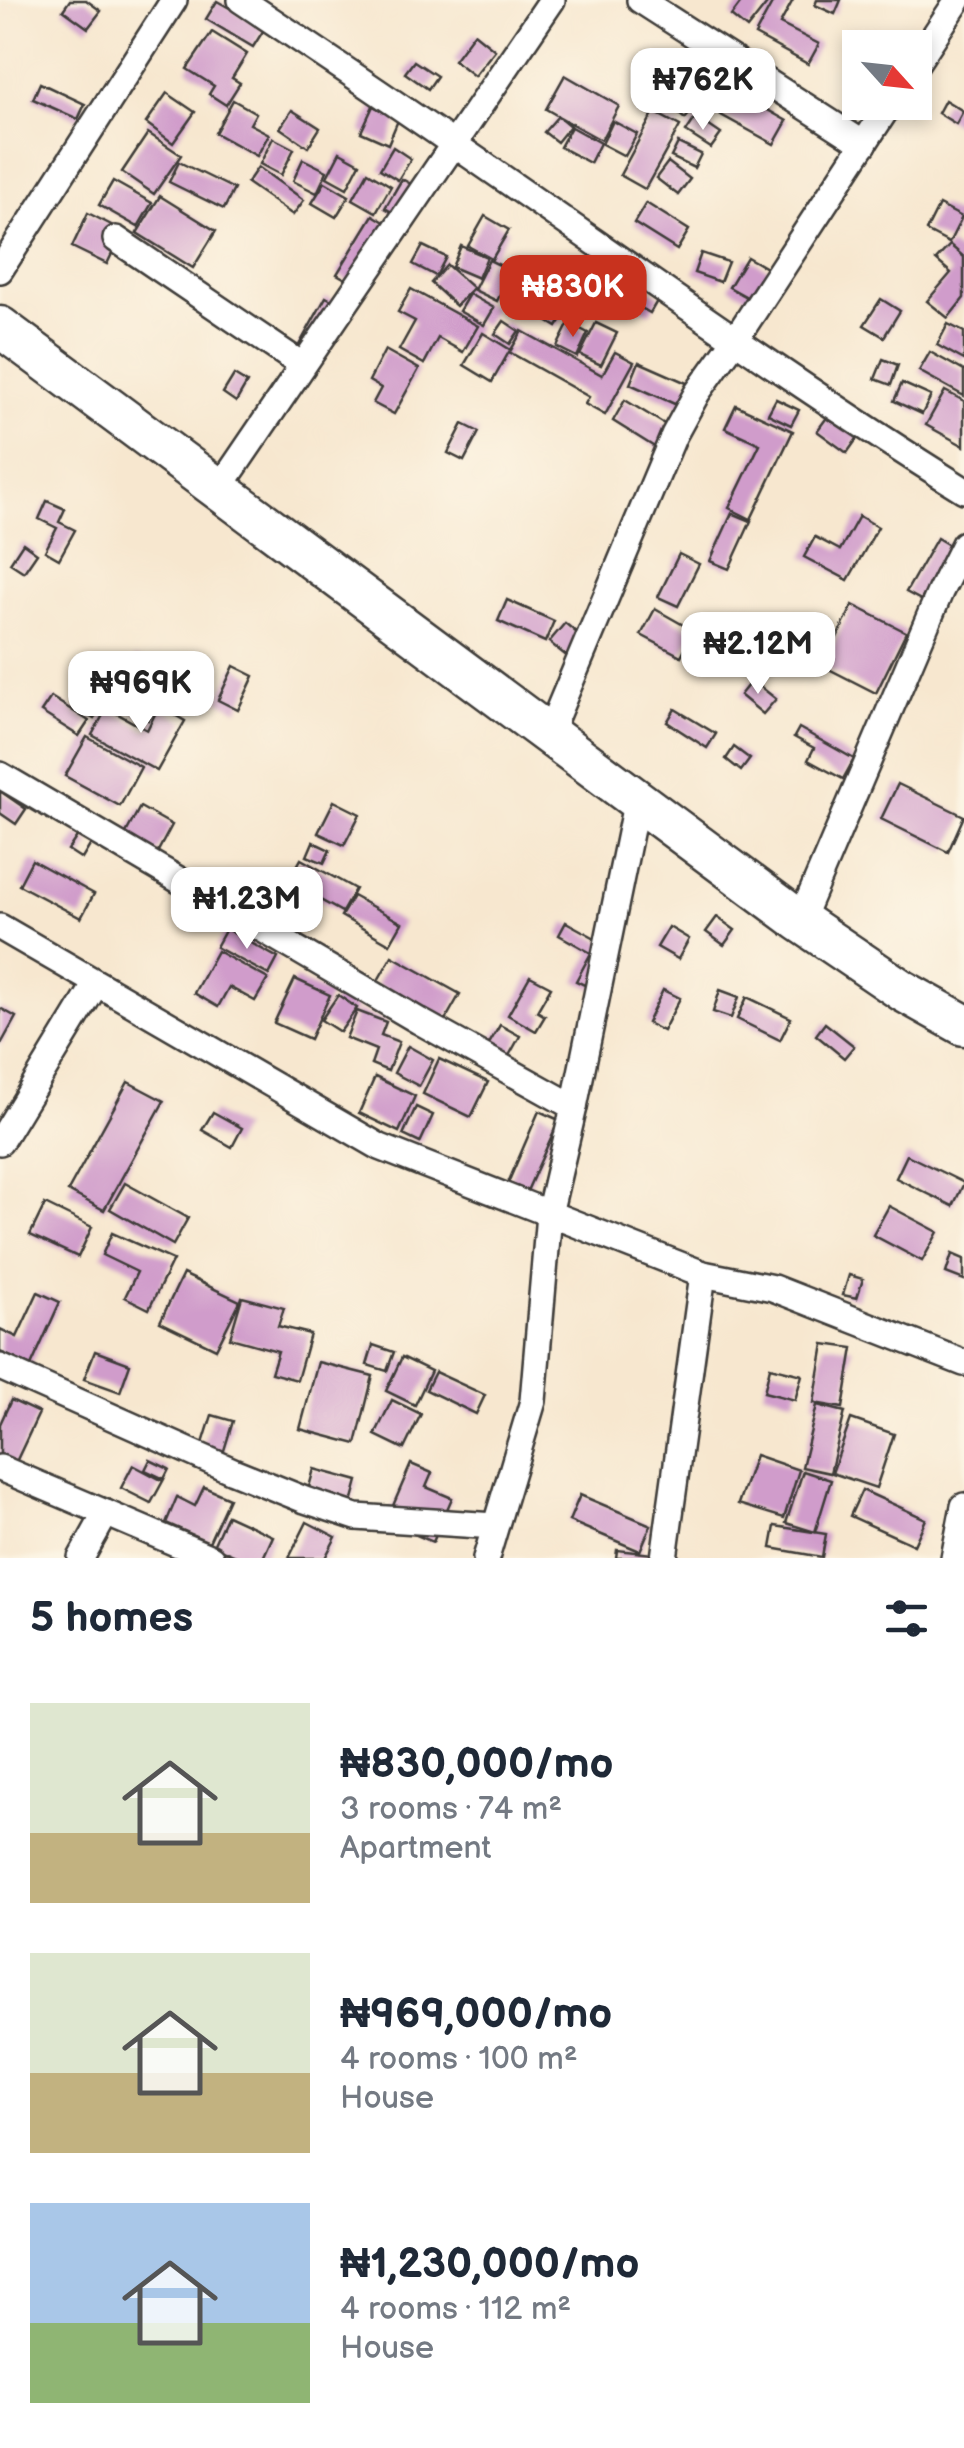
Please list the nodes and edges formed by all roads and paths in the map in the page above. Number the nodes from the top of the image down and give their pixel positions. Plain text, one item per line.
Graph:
1 (174, 0) edge
2 (242, 0) edge
3 (552, 0) edge
4 (640, 0) edge
5 (958, 0) edge
6 (932, 40) edge
7 (879, 120) edge
8 (453, 143) junction
9 (864, 144) junction
10 (116, 239) dead end
11 (0, 270) edge
12 (0, 327) edge
13 (735, 340) junction
14 (302, 366) junction
15 (219, 488) junction
16 (964, 490) edge
17 (964, 544) edge
18 (549, 733) junction
19 (0, 775) edge
20 (638, 799) junction
21 (800, 921) junction
22 (0, 927) edge
23 (96, 984) junction
24 (964, 1026) edge
25 (574, 1107) junction
26 (0, 1142) edge
27 (549, 1214) junction
28 (703, 1274) junction
29 (964, 1363) edge
30 (0, 1368) edge
31 (0, 1468) edge
32 (964, 1506) edge
33 (106, 1513) junction
34 (495, 1526) junction
35 (81, 1558) edge
36 (210, 1558) edge
37 (486, 1558) edge
38 (664, 1558) edge
39 (954, 1558) edge

1 - 11 street
2 - 8 street
3 - 8 street
4 - 9 street
5 - 6 street
7 - 9 street
8 - 13 street
8 - 14 street
9 - 13 street
10 - 14 street
12 - 15 main road
13 - 16 street
13 - 18 street
14 - 15 street
15 - 18 main road
17 - 21 street
18 - 20 main road
19 - 25 street
20 - 21 main road
20 - 25 street
21 - 24 main road
22 - 23 street
23 - 26 street
23 - 27 street
25 - 27 street
27 - 28 street
27 - 34 street
28 - 29 street
28 - 38 street
30 - 34 street
31 - 33 street
32 - 39 street
33 - 35 street
33 - 36 street
34 - 37 street

